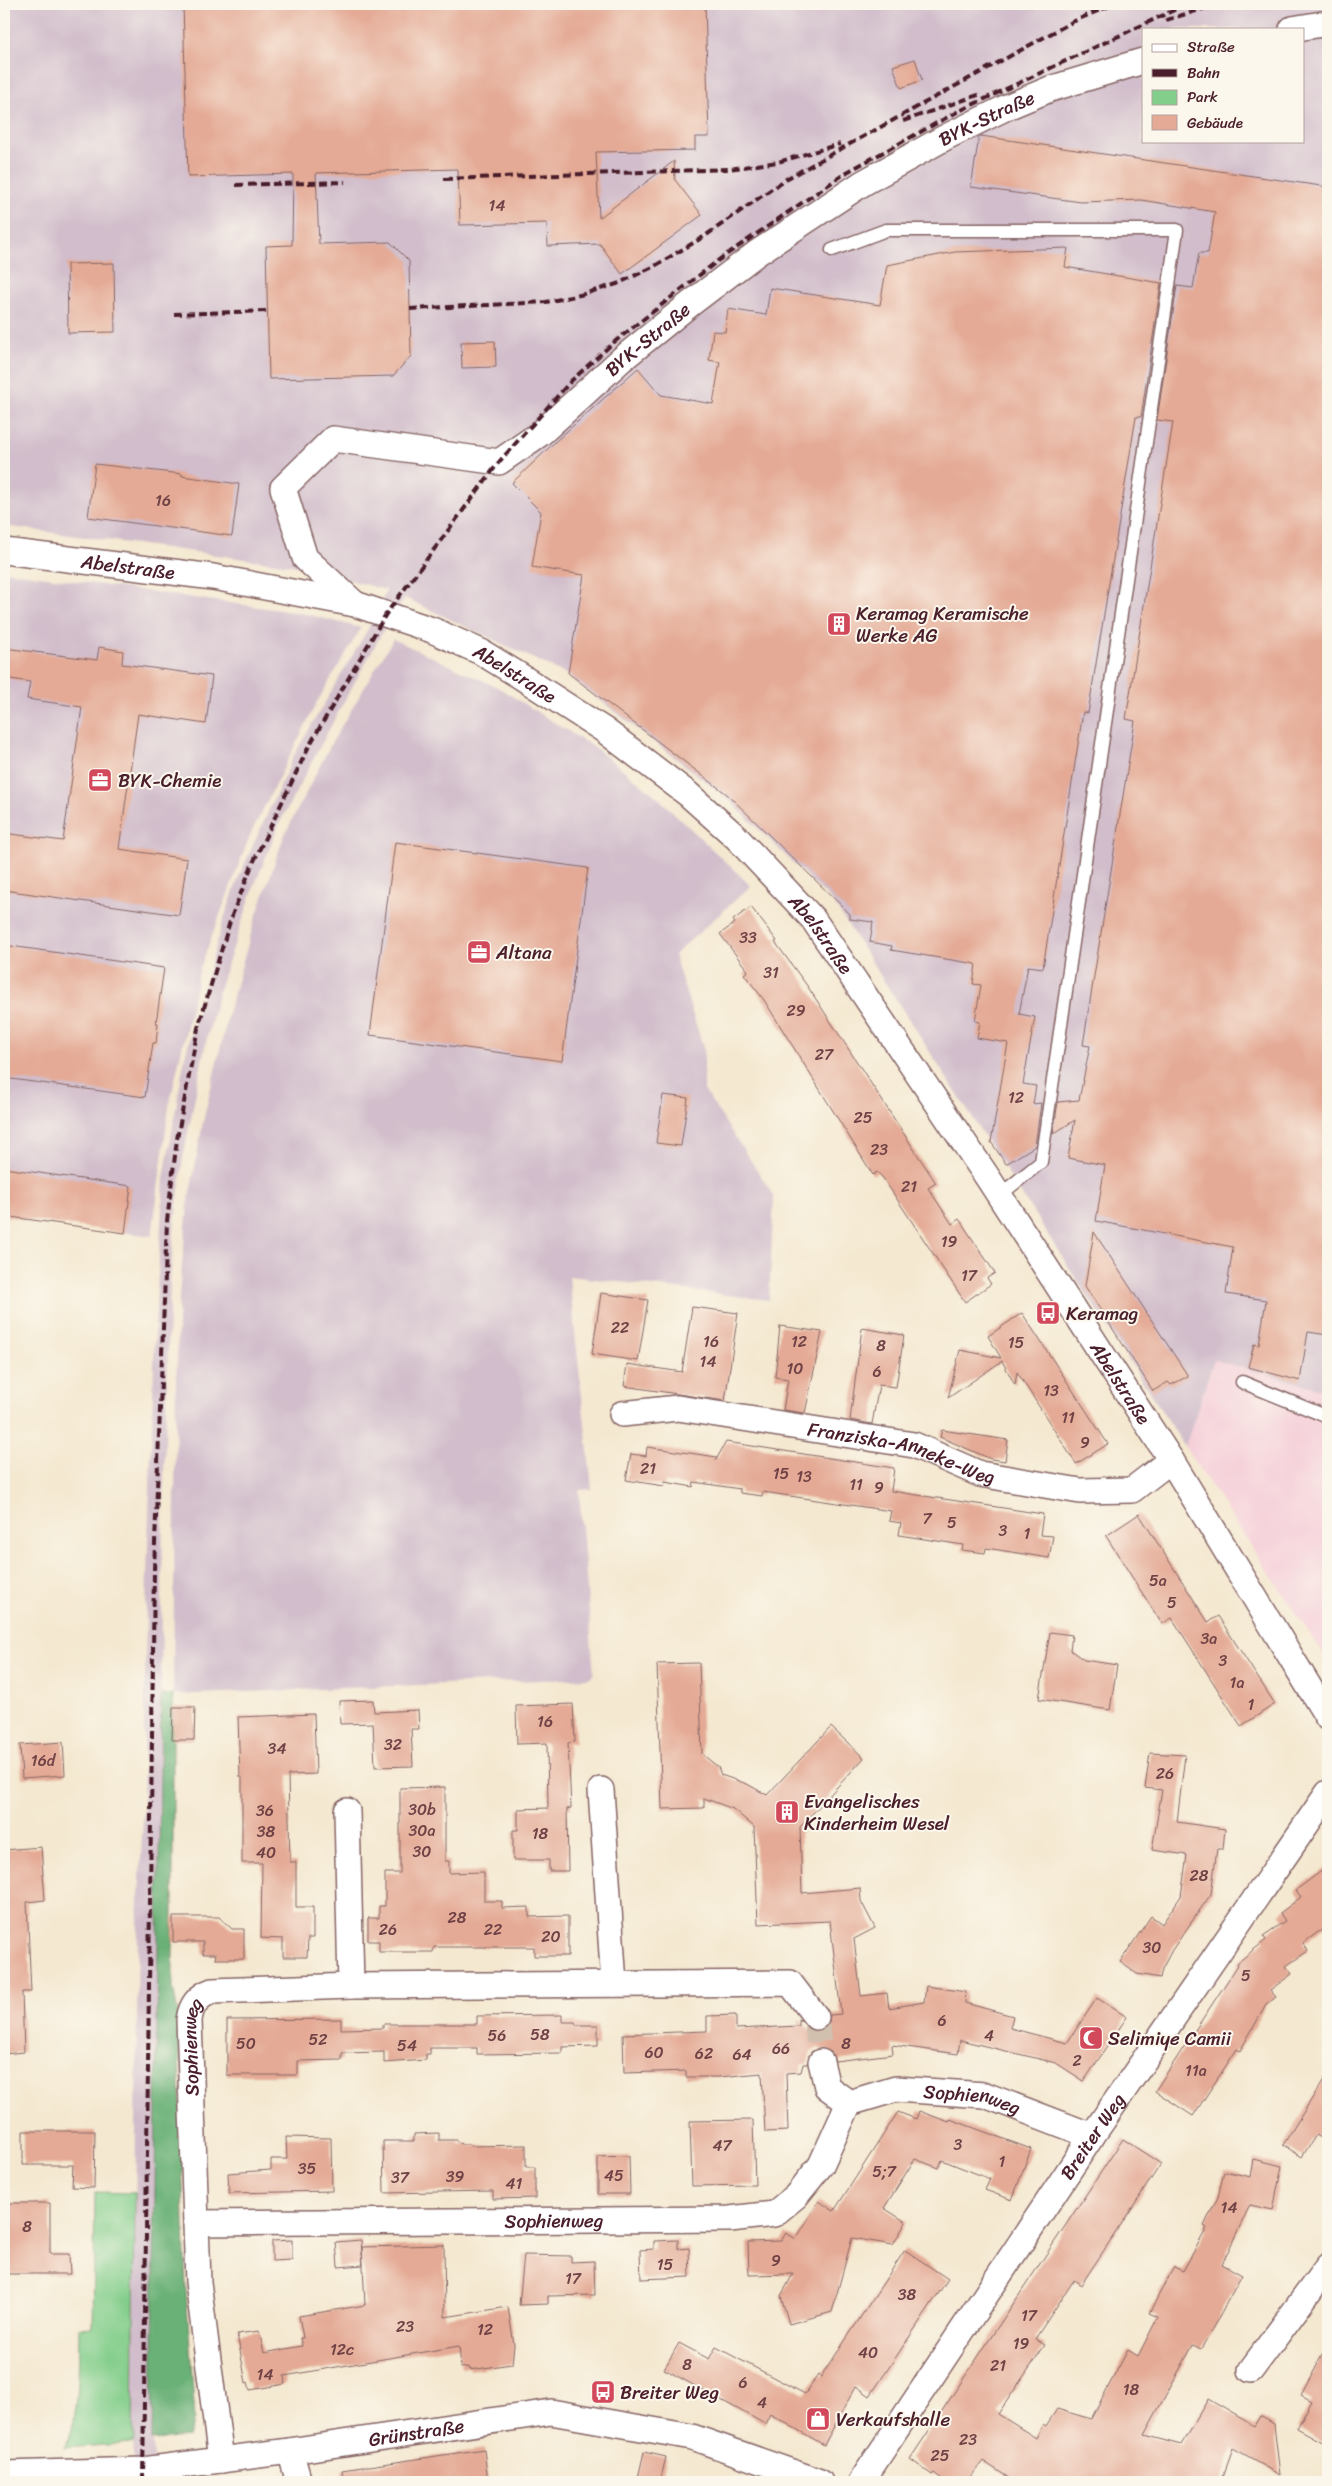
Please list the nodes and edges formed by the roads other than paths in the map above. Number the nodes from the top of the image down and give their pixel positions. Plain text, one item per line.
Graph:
1 (1328, 23) edge
2 (1298, 28) edge
3 (1142, 61) edge
4 (832, 250) dead end
5 (4, 551) edge
6 (355, 604) junction
7 (1000, 1195) junction
8 (1242, 1382) dead end
9 (622, 1414) dead end
10 (1328, 1417) edge
11 (1171, 1460) junction
12 (1328, 1718) edge
13 (601, 1790) dead end
14 (1328, 1793) edge
15 (347, 1811) dead end
16 (614, 1984) junction
17 (351, 1986) junction
18 (816, 2017) tunnel mouth
19 (822, 2062) tunnel mouth
20 (849, 2103) junction
21 (1092, 2136) junction
22 (196, 2223) junction
23 (1328, 2266) edge
24 (1251, 2370) dead end
25 (290, 2451) junction
26 (221, 2460) junction
27 (4, 2474) edge
28 (299, 2482) edge
29 (820, 2482) edge
30 (861, 2482) edge

1 - 2 street
3 - 6 street, BYK-Straße
4 - 7 lane
5 - 6 street, Abelstraße
6 - 7 street, Abelstraße
7 - 11 street, Abelstraße
8 - 10 lane
9 - 11 street, Franziska-Anneke-Weg
11 - 12 street, Abelstraße
13 - 16 street
14 - 21 street, Breiter Weg
15 - 17 street
16 - 17 street, Sophienweg
16 - 18 street, Sophienweg
17 - 22 street, Sophienweg
19 - 20 street
20 - 21 street, Sophienweg
20 - 22 street, Sophienweg
21 - 30 street, Breiter Weg
22 - 26 street, Sophienweg
23 - 24 street
25 - 26 street, Grünstraße
25 - 28 street
25 - 29 street, Grünstraße
26 - 27 street, Grünstraße

